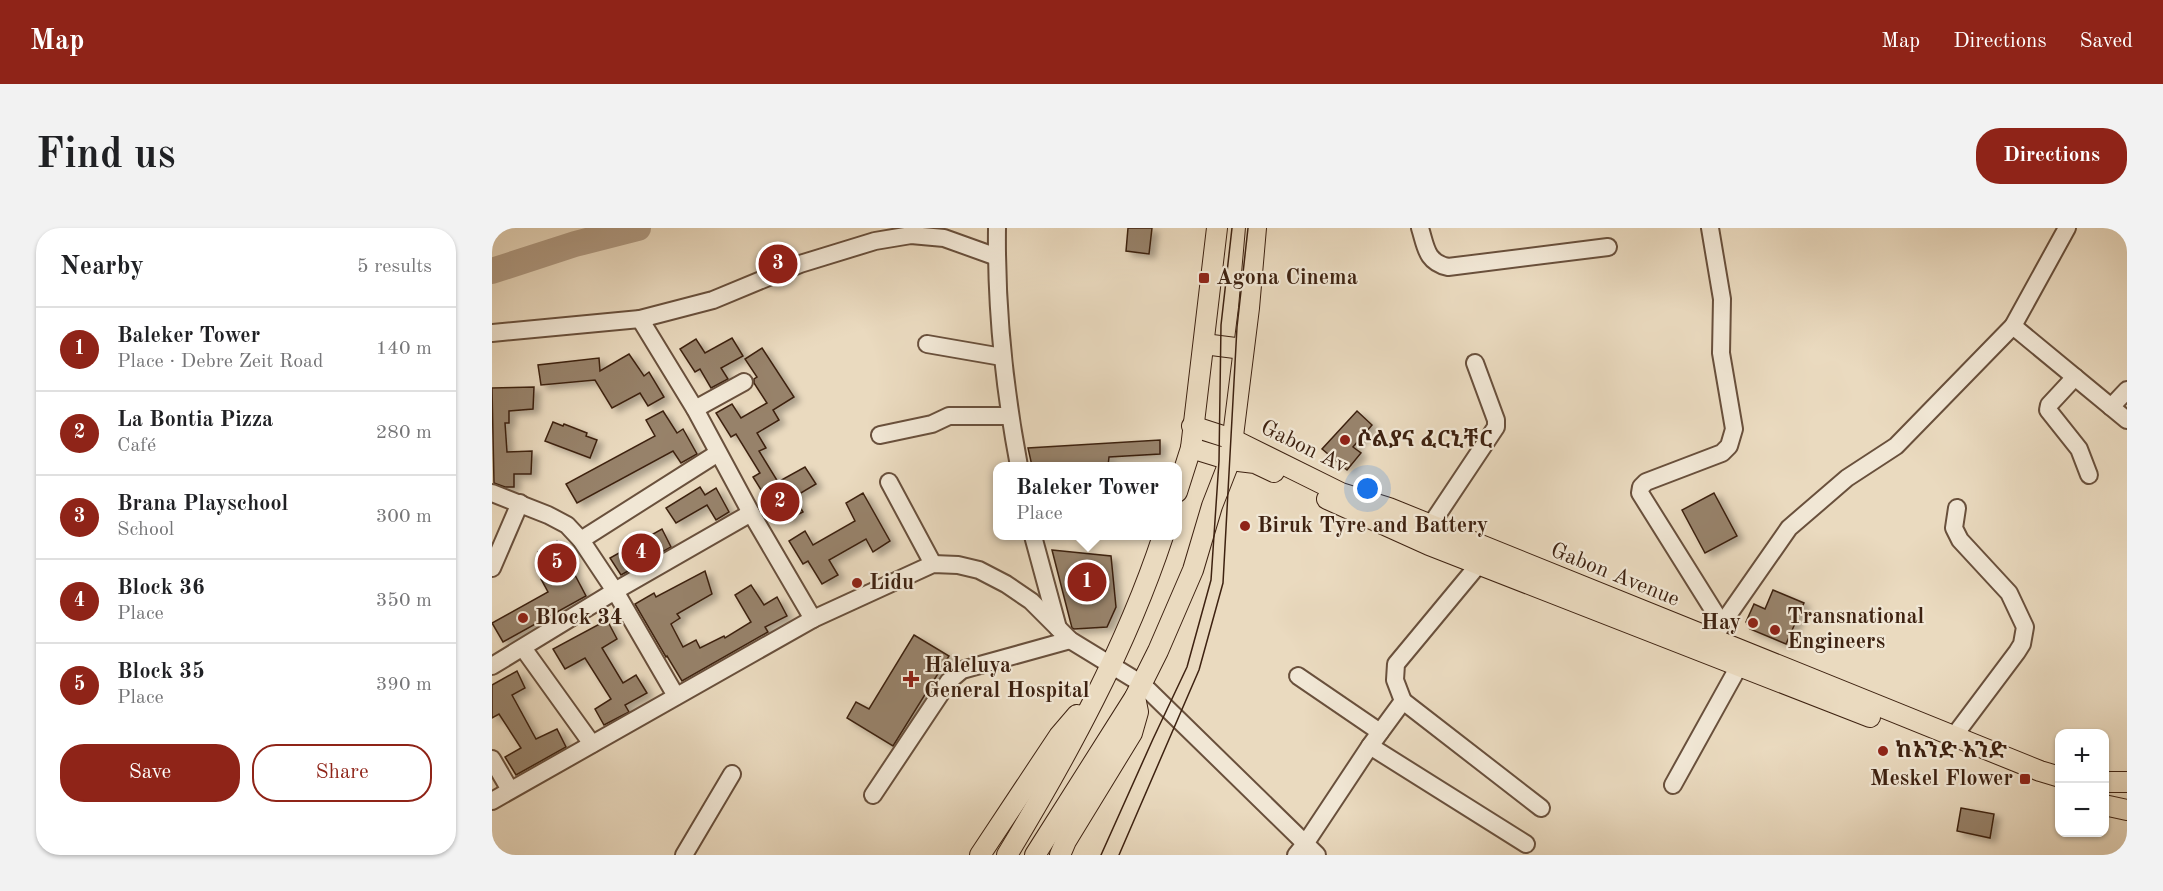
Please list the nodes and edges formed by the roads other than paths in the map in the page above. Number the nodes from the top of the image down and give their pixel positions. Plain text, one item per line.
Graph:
1 (997, 228) edge
2 (1217, 228) edge
3 (1256, 228) edge
4 (1420, 228) edge
5 (1710, 228) edge
6 (2067, 228) edge
7 (1608, 247) dead end
8 (997, 257) junction
9 (640, 319) junction
10 (2013, 326) junction
11 (492, 333) edge
12 (927, 344) dead end
13 (1204, 344) junction
14 (1243, 349) junction
15 (1002, 357) junction
16 (1475, 363) dead end
17 (2075, 377) junction
18 (744, 382) dead end
19 (2127, 390) edge
20 (2111, 407) junction
21 (695, 409) junction
22 (1009, 416) junction
23 (2127, 420) edge
24 (1192, 426) junction
25 (880, 435) dead end
26 (1232, 440) junction
27 (1191, 448) junction
28 (718, 453) junction
29 (1230, 460) junction
30 (1018, 462) edge
31 (2089, 475) dead end
32 (1182, 476) edge
33 (889, 482) dead end
34 (492, 493) edge
35 (520, 503) junction
36 (1389, 508) joint
37 (1958, 508) dead end
38 (751, 513) junction
39 (1430, 535) junction
40 (581, 540) junction
41 (1034, 540) edge
42 (1162, 540) edge
43 (933, 564) junction
44 (1479, 564) junction
45 (492, 568) edge
46 (615, 591) junction
47 (813, 620) junction
48 (1064, 634) junction
49 (1714, 639) junction
50 (523, 648) junction
51 (1109, 665) junction
52 (492, 666) edge
53 (1739, 666) junction
54 (1298, 676) dead end
55 (1138, 691) junction
56 (1097, 692) junction
57 (676, 696) junction
58 (1402, 701) junction
59 (1380, 732) junction
60 (1954, 736) junction
61 (592, 744) junction
62 (1370, 746) junction
63 (492, 759) edge
64 (732, 774) dead end
65 (2055, 776) edge
66 (2109, 782) edge
67 (2127, 782) edge
68 (1673, 785) dead end
69 (2055, 789) edge
70 (510, 790) junction
71 (873, 795) dead end
72 (492, 801) edge
73 (2109, 807) edge
74 (1541, 808) dead end
75 (2127, 810) edge
76 (1025, 825) junction
77 (1526, 844) dead end
78 (1306, 851) edge
79 (1038, 853) edge
80 (684, 855) edge
81 (980, 855) edge
82 (996, 855) edge
83 (1007, 855) edge
84 (1060, 855) edge

1 - 8 street
2 - 13 main road
3 - 14 main road
4 - 7 street
5 - 49 street
6 - 10 street
8 - 9 street
8 - 15 street
9 - 11 street
9 - 21 street
10 - 17 street
10 - 49 street
12 - 15 street
13 - 14 main road
13 - 24 main road
14 - 26 main road
15 - 22 street
16 - 39 street
17 - 20 street
17 - 31 street
18 - 21 street
19 - 20 street
20 - 23 street
21 - 28 street
22 - 25 street
22 - 30 street
24 - 26 main road, Gabon Av
24 - 27 main road
26 - 29 main road
26 - 36 main road, Gabon Av
27 - 29 main road, Gabon Av
27 - 32 main road
28 - 38 street
28 - 40 street
29 - 39 main road, Gabon Av
29 - 55 main road
33 - 43 street
34 - 35 street
35 - 40 street
35 - 45 street
36 - 39 main road, Gabon Avenue
37 - 60 street
38 - 46 street
38 - 47 street
39 - 44 main road, Gabon Avenue
39 - 49 main road, Gabon Avenue
40 - 46 street
41 - 48 street
42 - 51 main road
43 - 47 street
43 - 48 street
44 - 49 main road, Gabon Avenue
44 - 58 street
46 - 50 street
46 - 57 street
47 - 57 street
48 - 51 street
48 - 71 street
49 - 53 main road, Gabon Avenue
49 - 60 main road, Gabon Avenue
50 - 52 street
50 - 61 street
51 - 55 street
51 - 56 main road
53 - 68 street
53 - 69 main road, Gabon Avenue
54 - 59 street
55 - 78 street
55 - 79 main road
55 - 84 main road
56 - 76 main road
56 - 81 main road
57 - 61 street
58 - 59 street
58 - 74 street
59 - 62 street
60 - 65 main road, Gabon Avenue
61 - 70 street
62 - 77 street
62 - 78 street
63 - 70 street
64 - 80 street
66 - 67 main road
70 - 72 street
73 - 75 main road
76 - 82 main road
76 - 83 main road

